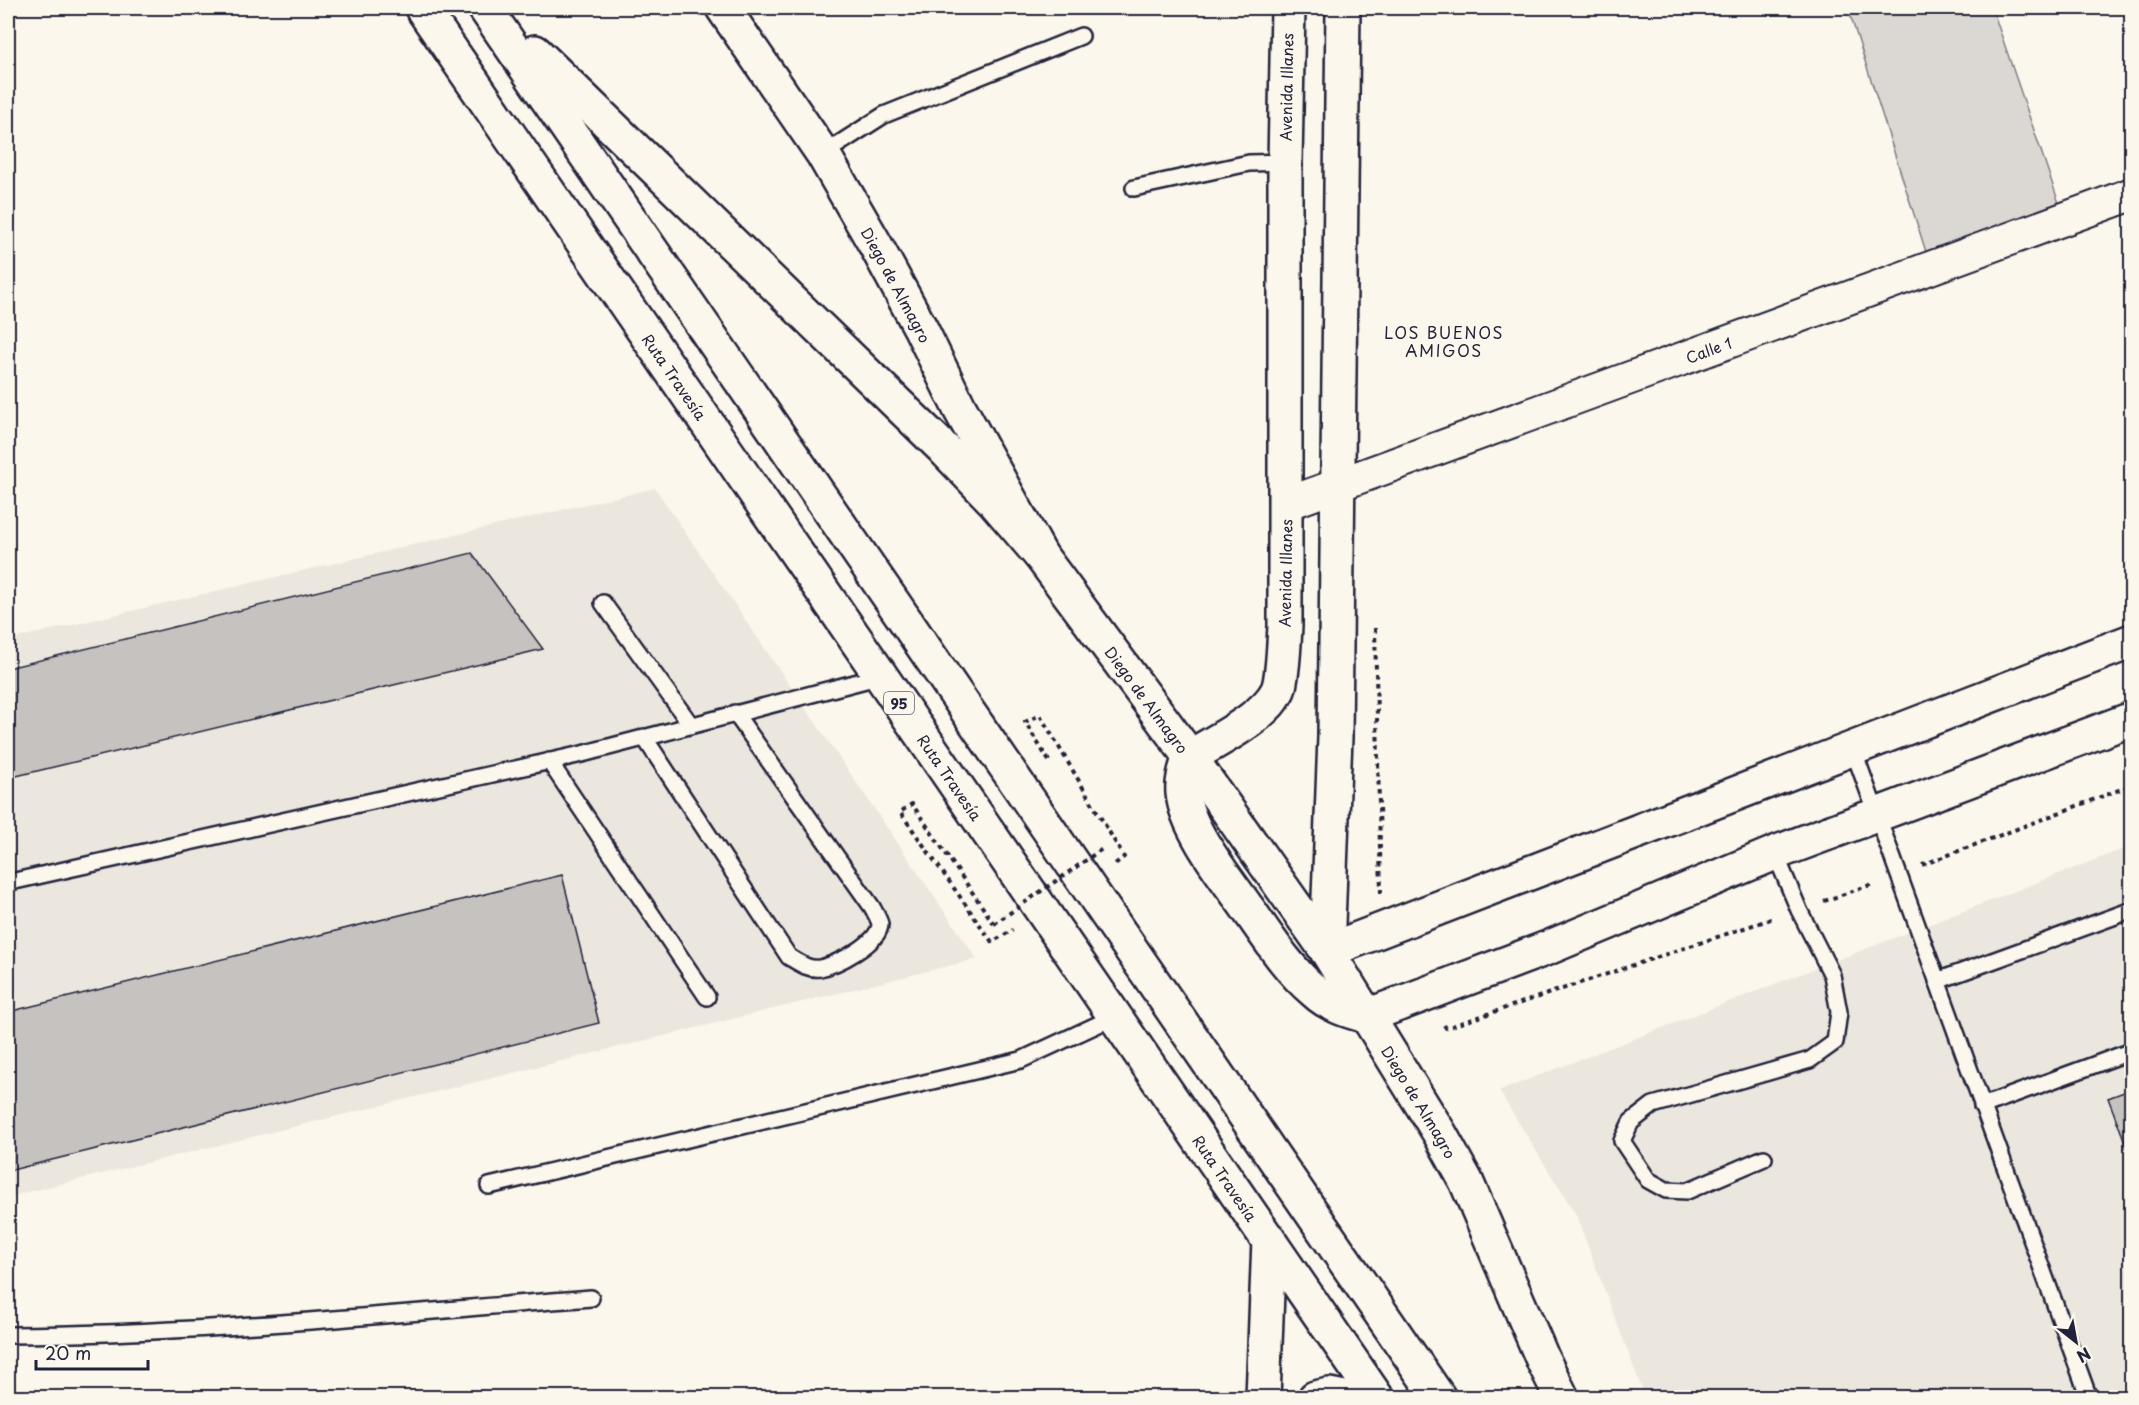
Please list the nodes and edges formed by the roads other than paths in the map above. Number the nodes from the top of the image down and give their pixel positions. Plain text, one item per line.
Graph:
1 (422, 8) edge
2 (485, 8) edge
3 (493, 8) edge
4 (723, 8) edge
5 (1288, 8) edge
6 (1343, 8) edge
7 (1081, 36) dead end
8 (823, 154) junction
9 (1285, 162) junction
10 (1134, 188) dead end
11 (2132, 194) edge
12 (1337, 486) junction
13 (1286, 504) junction
14 (1041, 556) junction
15 (603, 603) dead end
16 (2132, 641) edge
17 (881, 676) junction
18 (735, 713) junction
19 (2132, 718) edge
20 (691, 725) junction
21 (644, 737) junction
22 (1853, 750) junction
23 (1190, 758) junction
24 (549, 761) junction
25 (1876, 814) junction
26 (1775, 853) junction
27 (15, 881) dead end
28 (2132, 910) edge
29 (1327, 951) junction
30 (1937, 981) junction
31 (707, 997) dead end
32 (1116, 1016) junction
33 (1367, 1016) junction
34 (2132, 1052) edge
35 (1982, 1106) junction
36 (1764, 1158) dead end
37 (489, 1186) dead end
38 (1269, 1239) junction
39 (591, 1298) dead end
40 (8, 1335) edge
41 (1263, 1398) edge
42 (1315, 1398) edge
43 (1344, 1398) edge
44 (1377, 1398) edge
45 (1439, 1398) edge
46 (1562, 1398) edge
47 (2089, 1398) edge

1 - 17 main road, Ruta Travesía / 95
2 - 45 main road
3 - 14 main road
4 - 8 main road, Diego de Almagro
5 - 9 main road, Avenida Illanes
6 - 12 main road
7 - 8 lane
8 - 14 main road, Diego de Almagro
9 - 10 lane
9 - 13 main road, Avenida Illanes
11 - 12 street, Calle 1
12 - 13 street, Calle 1
12 - 29 main road
13 - 23 main road, Avenida Illanes
14 - 23 main road, Diego de Almagro
15 - 20 lane
16 - 22 main road
17 - 18 lane
17 - 32 main road, Ruta Travesía / 95
18 - 20 lane
18 - 21 lane
19 - 25 main road
20 - 21 lane
21 - 24 lane
22 - 25 lane
22 - 29 main road
23 - 29 main road, Diego de Almagro
23 - 33 main road
24 - 27 lane
24 - 31 lane
25 - 26 main road
25 - 30 lane
26 - 33 main road
26 - 36 lane
28 - 30 lane
29 - 33 main road, Diego de Almagro
30 - 35 lane
32 - 37 lane
32 - 38 main road, Ruta Travesía / 95
33 - 46 main road, Diego de Almagro
34 - 35 lane
35 - 47 lane
38 - 41 main road
38 - 44 main road, Ruta Travesía / 95
39 - 40 lane
42 - 43 main road

